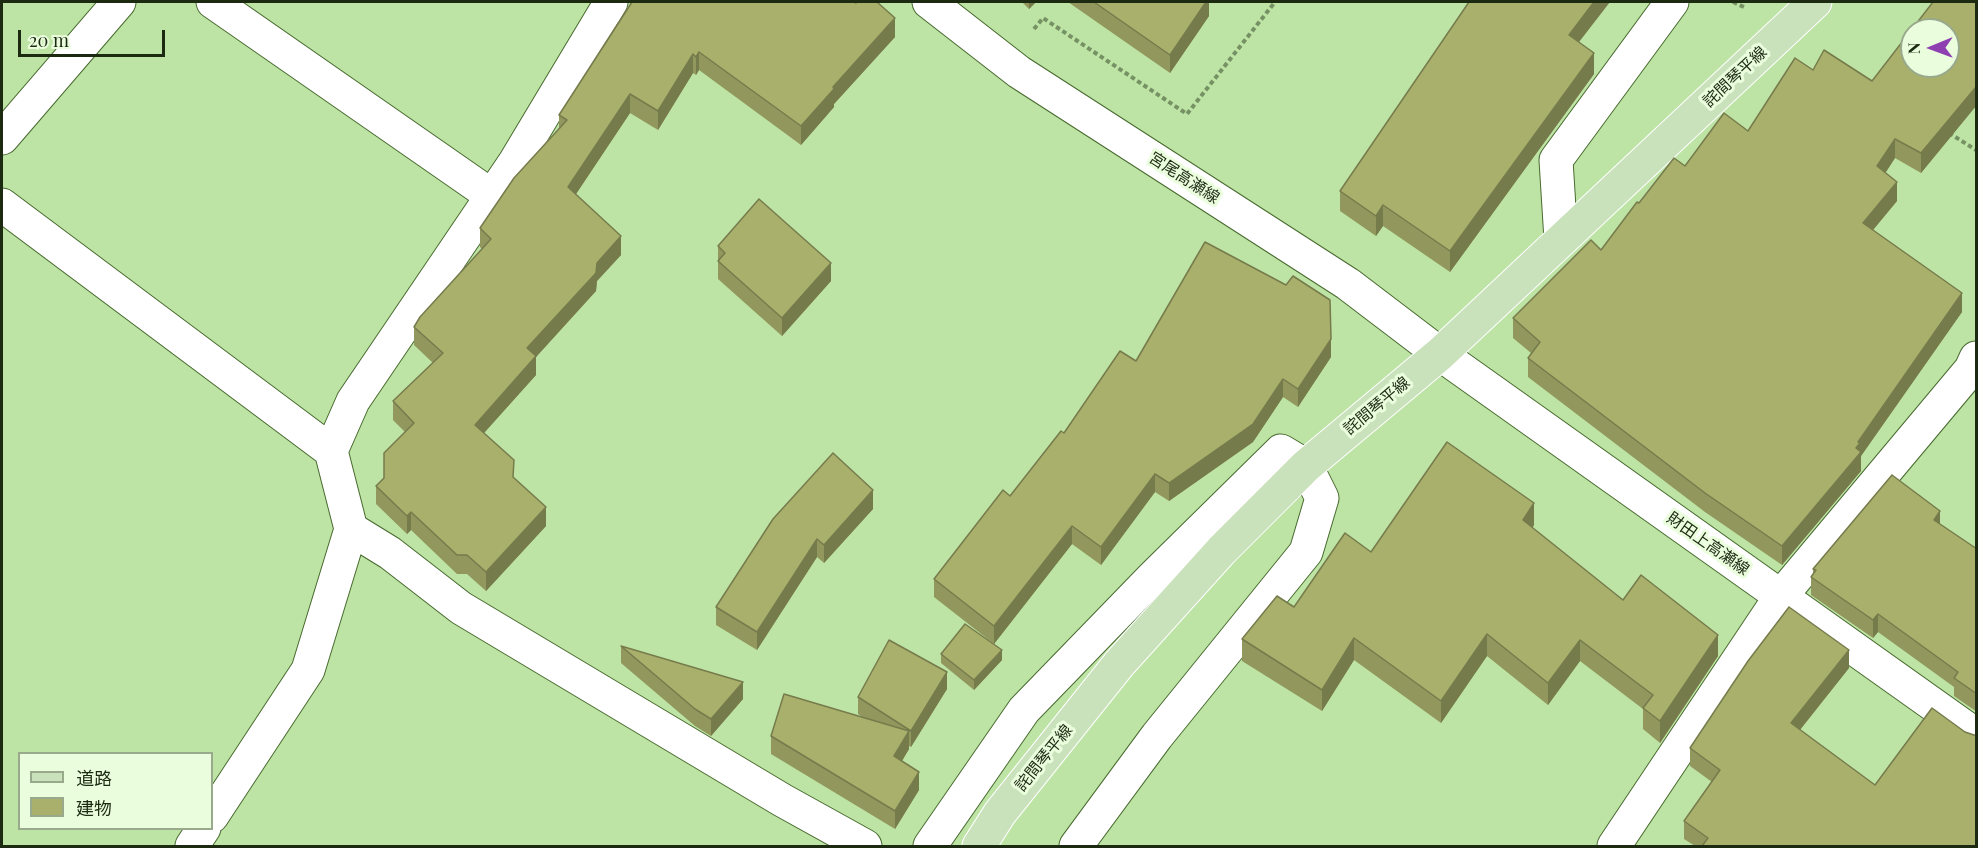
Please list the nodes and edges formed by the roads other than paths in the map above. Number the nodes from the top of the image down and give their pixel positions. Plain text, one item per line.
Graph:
1 (119, 2) edge
2 (213, 2) edge
3 (611, 2) edge
4 (929, 2) edge
5 (1672, 2) edge
6 (1815, 2) edge
7 (2, 138) edge
8 (492, 196) junction
9 (2, 205) edge
10 (1561, 240) junction
11 (1440, 354) junction
12 (1977, 358) edge
13 (331, 451) junction
14 (1306, 466) junction
15 (351, 529) junction
16 (1781, 596) junction
17 (1977, 735) edge
18 (213, 814) edge
19 (203, 830) edge
20 (192, 846) edge
21 (865, 846) edge
22 (930, 846) edge
23 (979, 846) edge
24 (1076, 846) edge
25 (1614, 846) edge

1 - 7 street
2 - 8 street
3 - 8 street
4 - 11 street, 宮尾高瀬線
5 - 10 street
6 - 10 main road, 詫間琴平線
8 - 13 street
9 - 13 street
10 - 11 main road, 詫間琴平線
11 - 14 main road, 詫間琴平線
11 - 16 street, 財田上高瀬線
12 - 16 street
13 - 15 street
14 - 22 street
14 - 23 main road, 詫間琴平線
14 - 24 street
15 - 18 street
15 - 21 street
16 - 17 street, 財田上高瀬線
16 - 25 street
19 - 20 street

